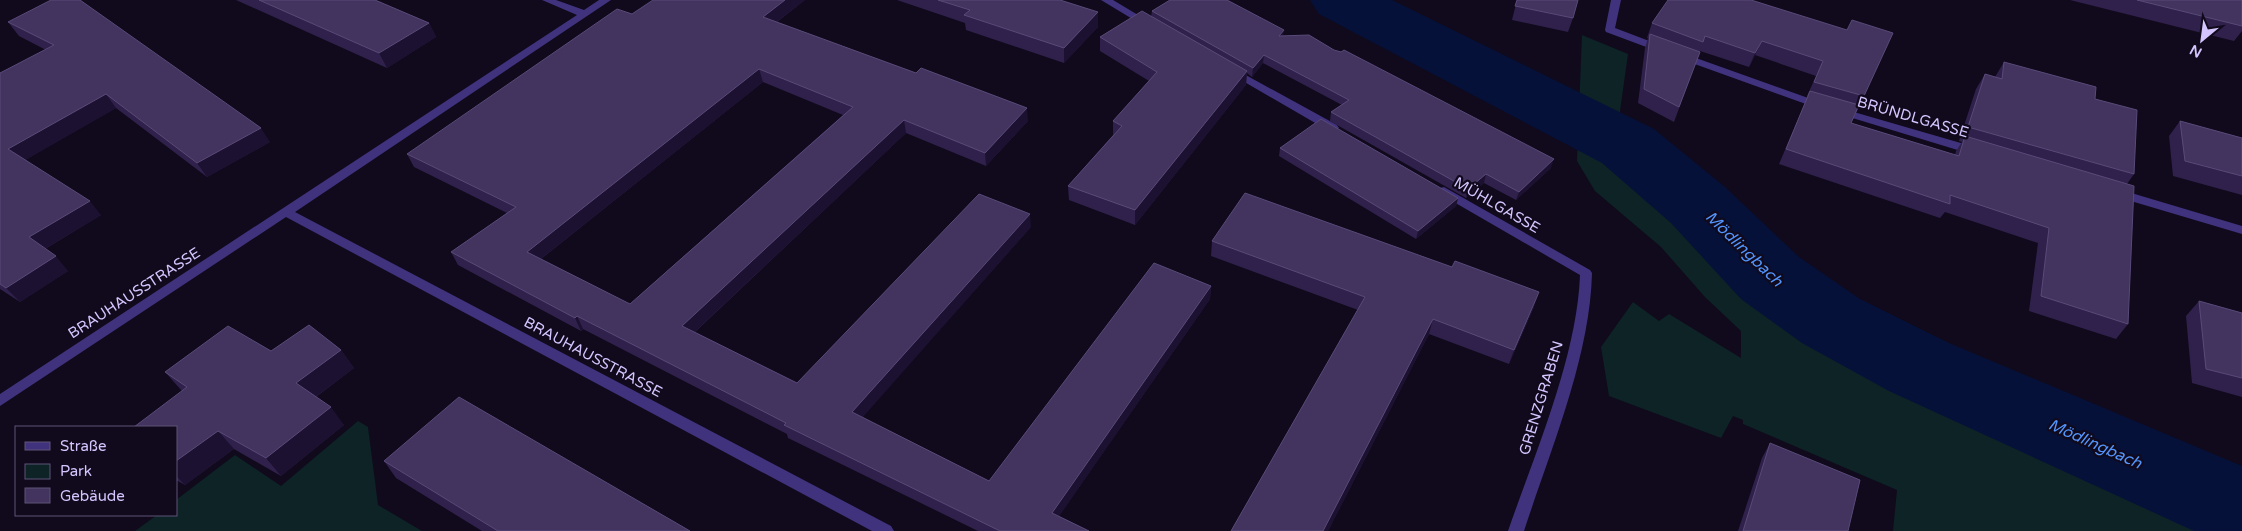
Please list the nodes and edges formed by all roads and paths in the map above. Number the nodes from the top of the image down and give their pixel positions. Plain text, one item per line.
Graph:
1 (547, 0) edge
2 (606, 0) edge
3 (1106, 0) edge
4 (1616, 0) edge
5 (584, 14) junction
6 (1161, 31) edge
7 (1219, 64) edge
8 (1347, 136) edge
9 (1987, 155) edge
10 (1433, 185) edge
11 (2110, 191) edge
12 (286, 212) junction
13 (2242, 230) edge
14 (1586, 273) joint
15 (0, 401) edge
16 (886, 531) edge
17 (1516, 531) edge

1 - 5 street
2 - 5 street, BRAUHAUSSTRASSE
3 - 6 street
4 - 9 street, BRÜNDLGASSE
5 - 12 street, BRAUHAUSSTRASSE
7 - 8 street
10 - 14 street, MÜHLGASSE
11 - 13 street
12 - 15 street, BRAUHAUSSTRASSE
12 - 16 street, BRAUHAUSSTRASSE
14 - 17 street, GRENZGRABEN

